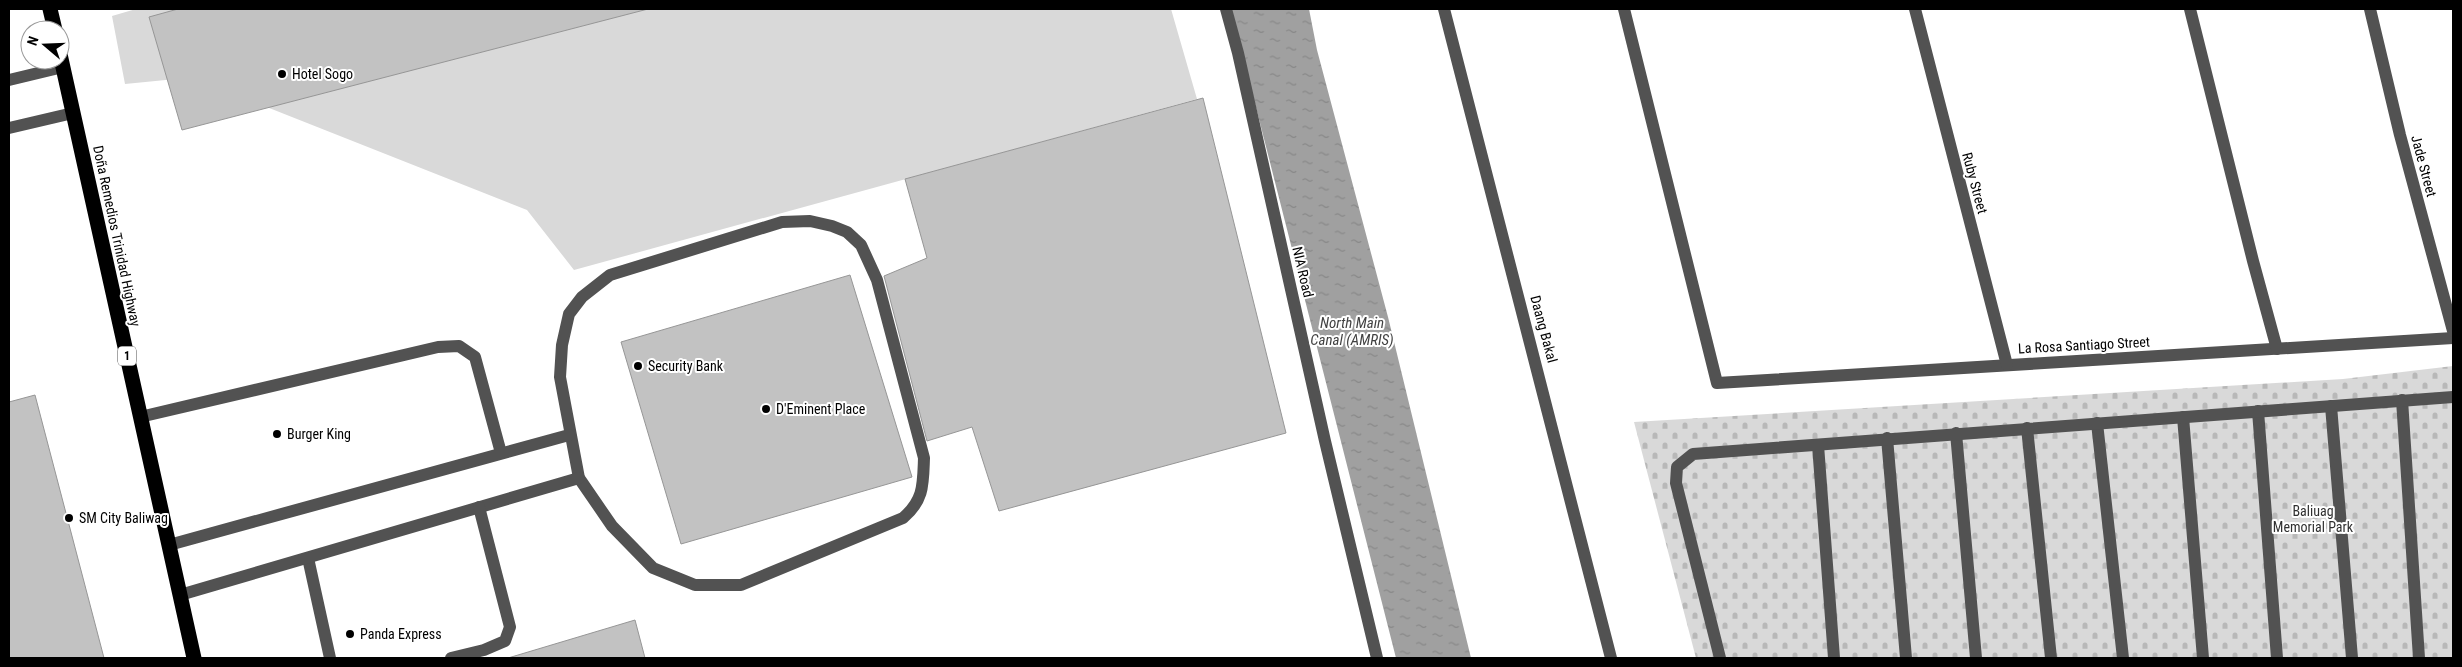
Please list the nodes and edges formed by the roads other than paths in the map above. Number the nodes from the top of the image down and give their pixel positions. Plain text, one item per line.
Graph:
1 (1226, 9) edge
2 (1444, 9) edge
3 (1624, 9) edge
4 (1915, 9) edge
5 (2190, 9) edge
6 (2370, 9) edge
7 (37, 70) edge
8 (64, 70) edge
9 (9, 80) edge
10 (73, 113) junction
11 (9, 128) edge
12 (2453, 331) edge
13 (2453, 338) edge
14 (2277, 349) junction
15 (2007, 365) junction
16 (2453, 397) edge
17 (2402, 400) junction
18 (2331, 406) junction
19 (2258, 411) junction
20 (140, 417) junction
21 (2183, 417) junction
22 (2097, 423) junction
23 (2027, 428) junction
24 (1956, 433) junction
25 (569, 435) junction
26 (1887, 438) junction
27 (1818, 445) junction
28 (501, 454) junction
29 (579, 478) junction
30 (479, 507) junction
31 (169, 545) junction
32 (308, 558) junction
33 (180, 595) junction
34 (194, 658) edge
35 (330, 658) edge
36 (452, 658) edge
37 (1377, 658) edge
38 (1611, 658) edge
39 (1720, 658) edge
40 (1834, 658) edge
41 (1906, 658) edge
42 (1976, 658) edge
43 (2050, 658) edge
44 (2123, 658) edge
45 (2203, 658) edge
46 (2277, 658) edge
47 (2352, 658) edge
48 (2419, 658) edge

1 - 37 street, NIA Road
2 - 38 street, Daang Bakal
3 - 15 street, La Rosa Santiago Street
4 - 15 street, Ruby Street
5 - 14 street
6 - 12 street, Jade Street
7 - 9 street
8 - 10 highway, Doña Remedios Trinidad Highway / 1
10 - 11 street
10 - 20 highway, Doña Remedios Trinidad Highway / 1
13 - 14 street, La Rosa Santiago Street
14 - 15 street, La Rosa Santiago Street
16 - 17 street
17 - 18 street
17 - 48 street
18 - 19 street
18 - 47 street
19 - 21 street
19 - 46 street
20 - 28 street
20 - 31 highway, Doña Remedios Trinidad Highway / 1
21 - 22 street
21 - 45 street
22 - 23 street
22 - 44 street
23 - 24 street
23 - 43 street
24 - 26 street
24 - 42 street
25 - 28 street
25 - 29 street
25 - 29 street
26 - 27 street
26 - 41 street
27 - 39 street
27 - 40 street
28 - 31 street
29 - 30 street
30 - 32 street
30 - 36 street
31 - 33 highway, Doña Remedios Trinidad Highway / 1
32 - 33 street
32 - 35 street
33 - 34 highway, Doña Remedios Trinidad Highway / 1

